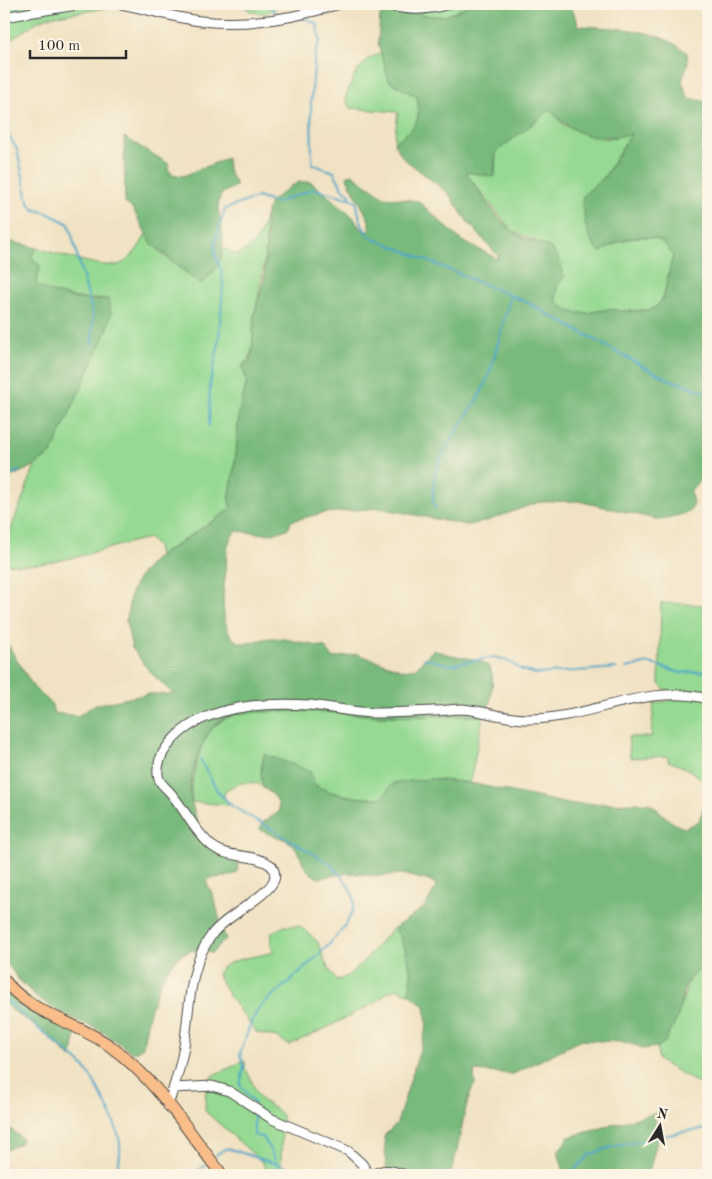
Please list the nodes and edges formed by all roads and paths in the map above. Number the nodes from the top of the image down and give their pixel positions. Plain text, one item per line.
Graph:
1 (82, 4) edge
2 (122, 4) edge
3 (339, 4) edge
4 (384, 4) edge
5 (449, 4) edge
6 (4, 17) edge
7 (708, 699) edge
8 (4, 980) edge
9 (174, 1088) junction
10 (168, 1106) junction
11 (222, 1175) edge
12 (369, 1175) edge
13 (373, 1175) edge
14 (405, 1175) edge

1 - 6 street
2 - 3 street
4 - 5 street
7 - 9 street
8 - 10 main road
9 - 10 street
9 - 12 street
10 - 11 main road
13 - 14 street

